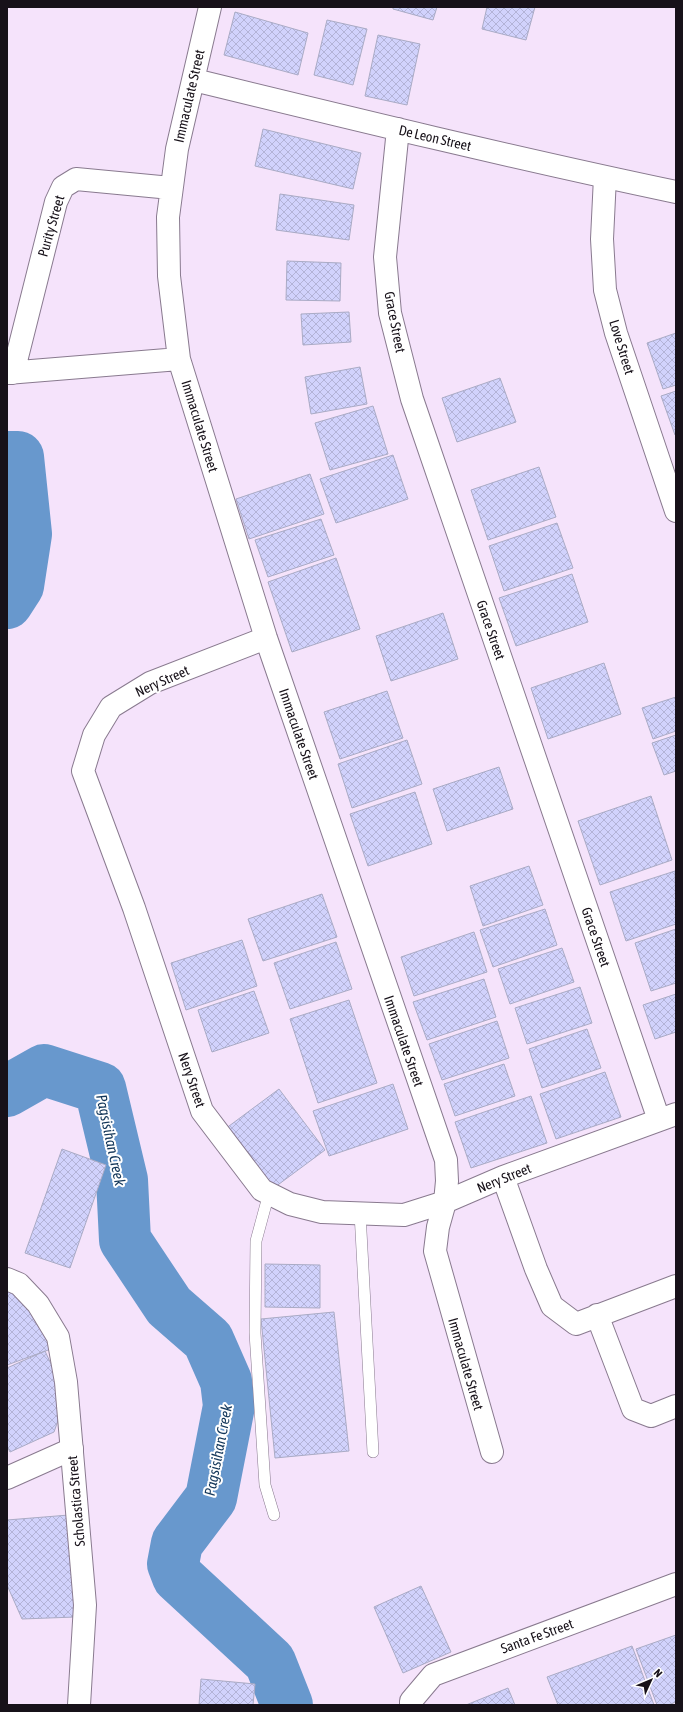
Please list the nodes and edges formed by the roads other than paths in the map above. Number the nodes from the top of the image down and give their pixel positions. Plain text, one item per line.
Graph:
1 (210, 7) edge
2 (194, 80) junction
3 (398, 129) junction
4 (605, 177) junction
5 (171, 188) junction
6 (676, 192) edge
7 (179, 359) junction
8 (10, 373) edge
9 (676, 511) edge
10 (266, 638) junction
11 (667, 1117) edge
12 (503, 1177) junction
13 (269, 1193) junction
14 (445, 1202) junction
15 (360, 1213) junction
16 (7, 1279) edge
17 (676, 1286) edge
18 (598, 1315) junction
19 (676, 1406) edge
20 (72, 1449) junction
21 (373, 1452) dead end
22 (492, 1452) dead end
23 (7, 1478) edge
24 (274, 1515) dead end
25 (676, 1584) edge
26 (79, 1705) edge
27 (411, 1705) edge

1 - 2 street, Immaculate Street
2 - 3 street, De Leon Street
2 - 5 street, Immaculate Street
3 - 4 street, De Leon Street
3 - 11 street, Grace Street
4 - 6 street, De Leon Street
4 - 9 street, Love Street
5 - 7 street, Immaculate Street
5 - 8 street, Purity Street
7 - 8 street, Purity Street
7 - 10 street, Immaculate Street
10 - 13 street, Nery Street
10 - 14 street, Immaculate Street
11 - 12 street, Nery Street
12 - 14 street, Nery Street
12 - 18 street
13 - 15 street, Nery Street
13 - 24 lane
14 - 15 street, Nery Street
14 - 22 street, Immaculate Street
15 - 21 lane
16 - 20 street, Scholastica Street
17 - 18 street
18 - 19 street
20 - 23 street
20 - 26 street, Scholastica Street
25 - 27 street, Santa Fe Street

